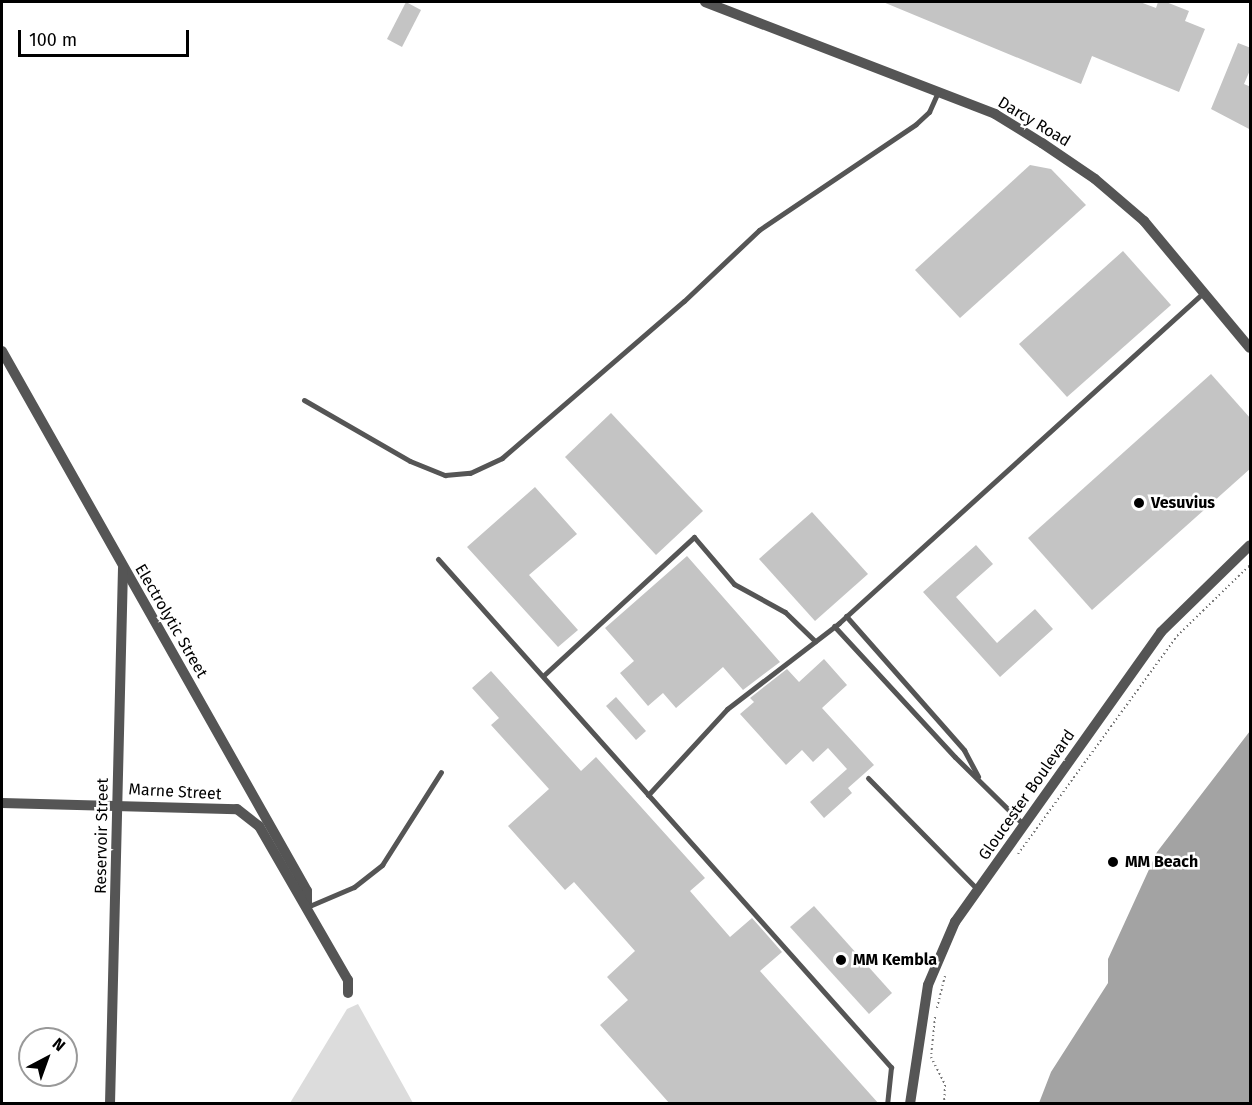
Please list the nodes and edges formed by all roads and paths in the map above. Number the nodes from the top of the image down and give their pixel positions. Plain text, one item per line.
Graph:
1 (705, 2) edge
2 (938, 92) junction
3 (1204, 292) junction
4 (1251, 348) edge
5 (2, 351) edge
6 (304, 400) dead end
7 (1251, 545) edge
8 (438, 559) dead end
9 (1251, 566) edge
10 (123, 568) junction
11 (846, 616) junction
12 (834, 626) junction
13 (815, 641) junction
14 (544, 675) junction
15 (441, 772) dead end
16 (868, 778) dead end
17 (981, 780) junction
18 (648, 795) junction
19 (2, 803) edge
20 (118, 804) junction
21 (1024, 825) junction
22 (1012, 863) dead end
23 (978, 890) junction
24 (308, 907) junction
25 (945, 973) dead end
26 (348, 993) dead end
27 (110, 1104) edge
28 (887, 1104) edge
29 (910, 1104) edge
30 (944, 1104) edge

1 - 2 street, Darcy Road
2 - 3 street, Darcy Road
2 - 6 lane
3 - 4 street, Darcy Road
3 - 11 lane
5 - 10 street, Electrolytic Street
7 - 21 street, Gloucester Boulevard
8 - 14 lane
9 - 22 path
10 - 20 street, Reservoir Street
10 - 24 street, Electrolytic Street
11 - 12 lane
11 - 17 lane
12 - 13 lane
12 - 17 lane
13 - 14 lane
13 - 18 lane
14 - 18 lane
15 - 24 lane
16 - 23 lane
17 - 21 lane
18 - 28 lane
19 - 20 street, Marne Street
20 - 24 street, Marne Street
20 - 27 street, Reservoir Street
21 - 23 street, Gloucester Boulevard
23 - 29 street, Gloucester Boulevard
24 - 26 street, Marne Street
25 - 30 path

